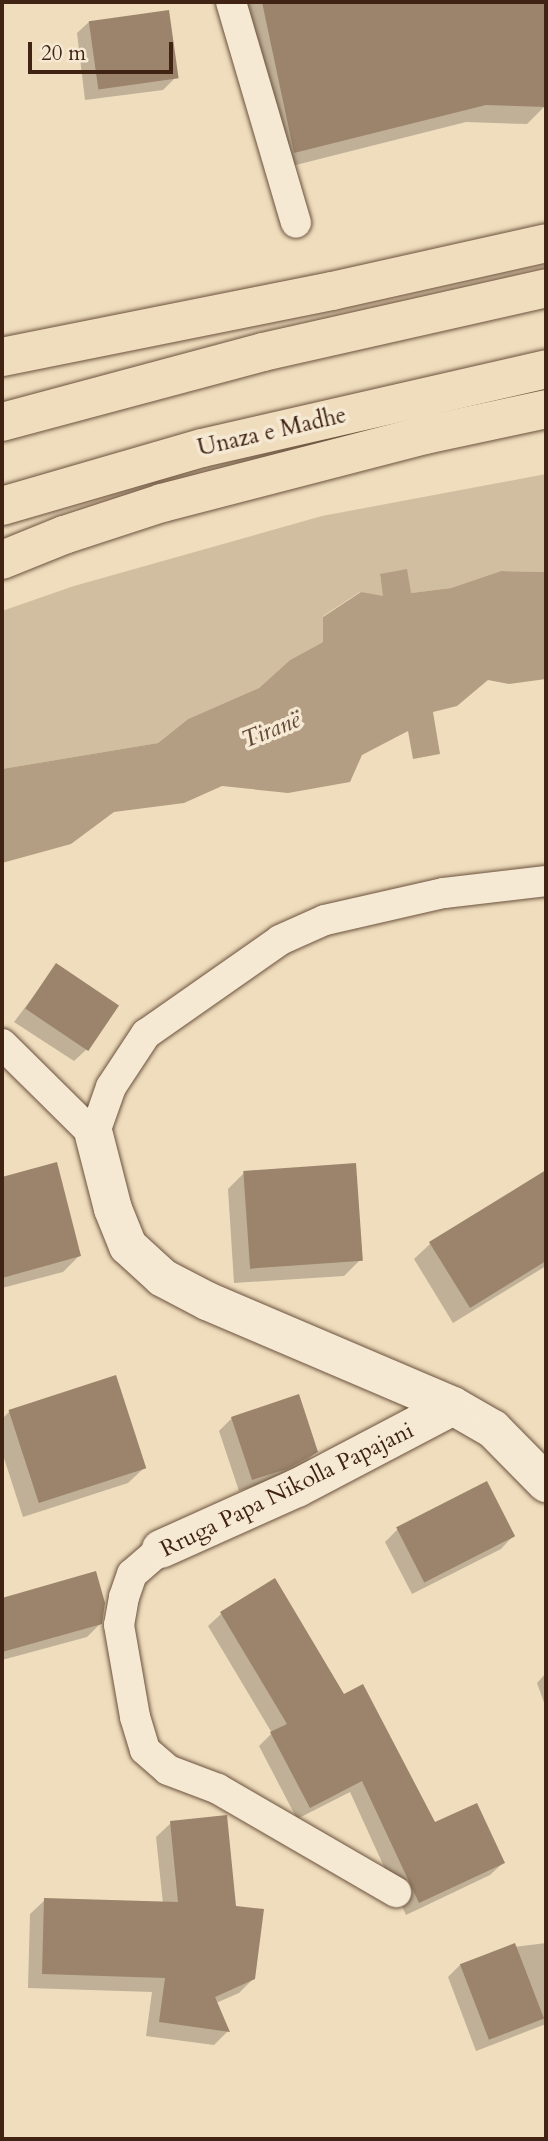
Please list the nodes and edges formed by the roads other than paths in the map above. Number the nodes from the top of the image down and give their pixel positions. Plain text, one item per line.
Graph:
1 (231, 2) edge
2 (296, 223) dead end
3 (546, 243) edge
4 (546, 288) edge
5 (2, 357) edge
6 (546, 369) edge
7 (546, 409) edge
8 (2, 422) edge
9 (2, 506) edge
10 (2, 560) edge
11 (546, 881) edge
12 (2, 1044) edge
13 (93, 1135) junction
14 (453, 1406) junction
15 (546, 1483) edge
16 (161, 1549) joint
17 (396, 1892) dead end

1 - 2 lane
3 - 5 highway
4 - 8 highway
6 - 9 highway, Unaza e Madhe
7 - 10 highway
11 - 13 lane
12 - 13 lane, Rruga Papa Nikolla Papajani
13 - 14 street, Rruga Papa Nikolla Papajani
14 - 15 street, Rruga Papa Nikolla Papajani
14 - 16 street, Rruga Papa Nikolla Papajani
16 - 17 lane, Rruga Papa Nikolla Papajani

